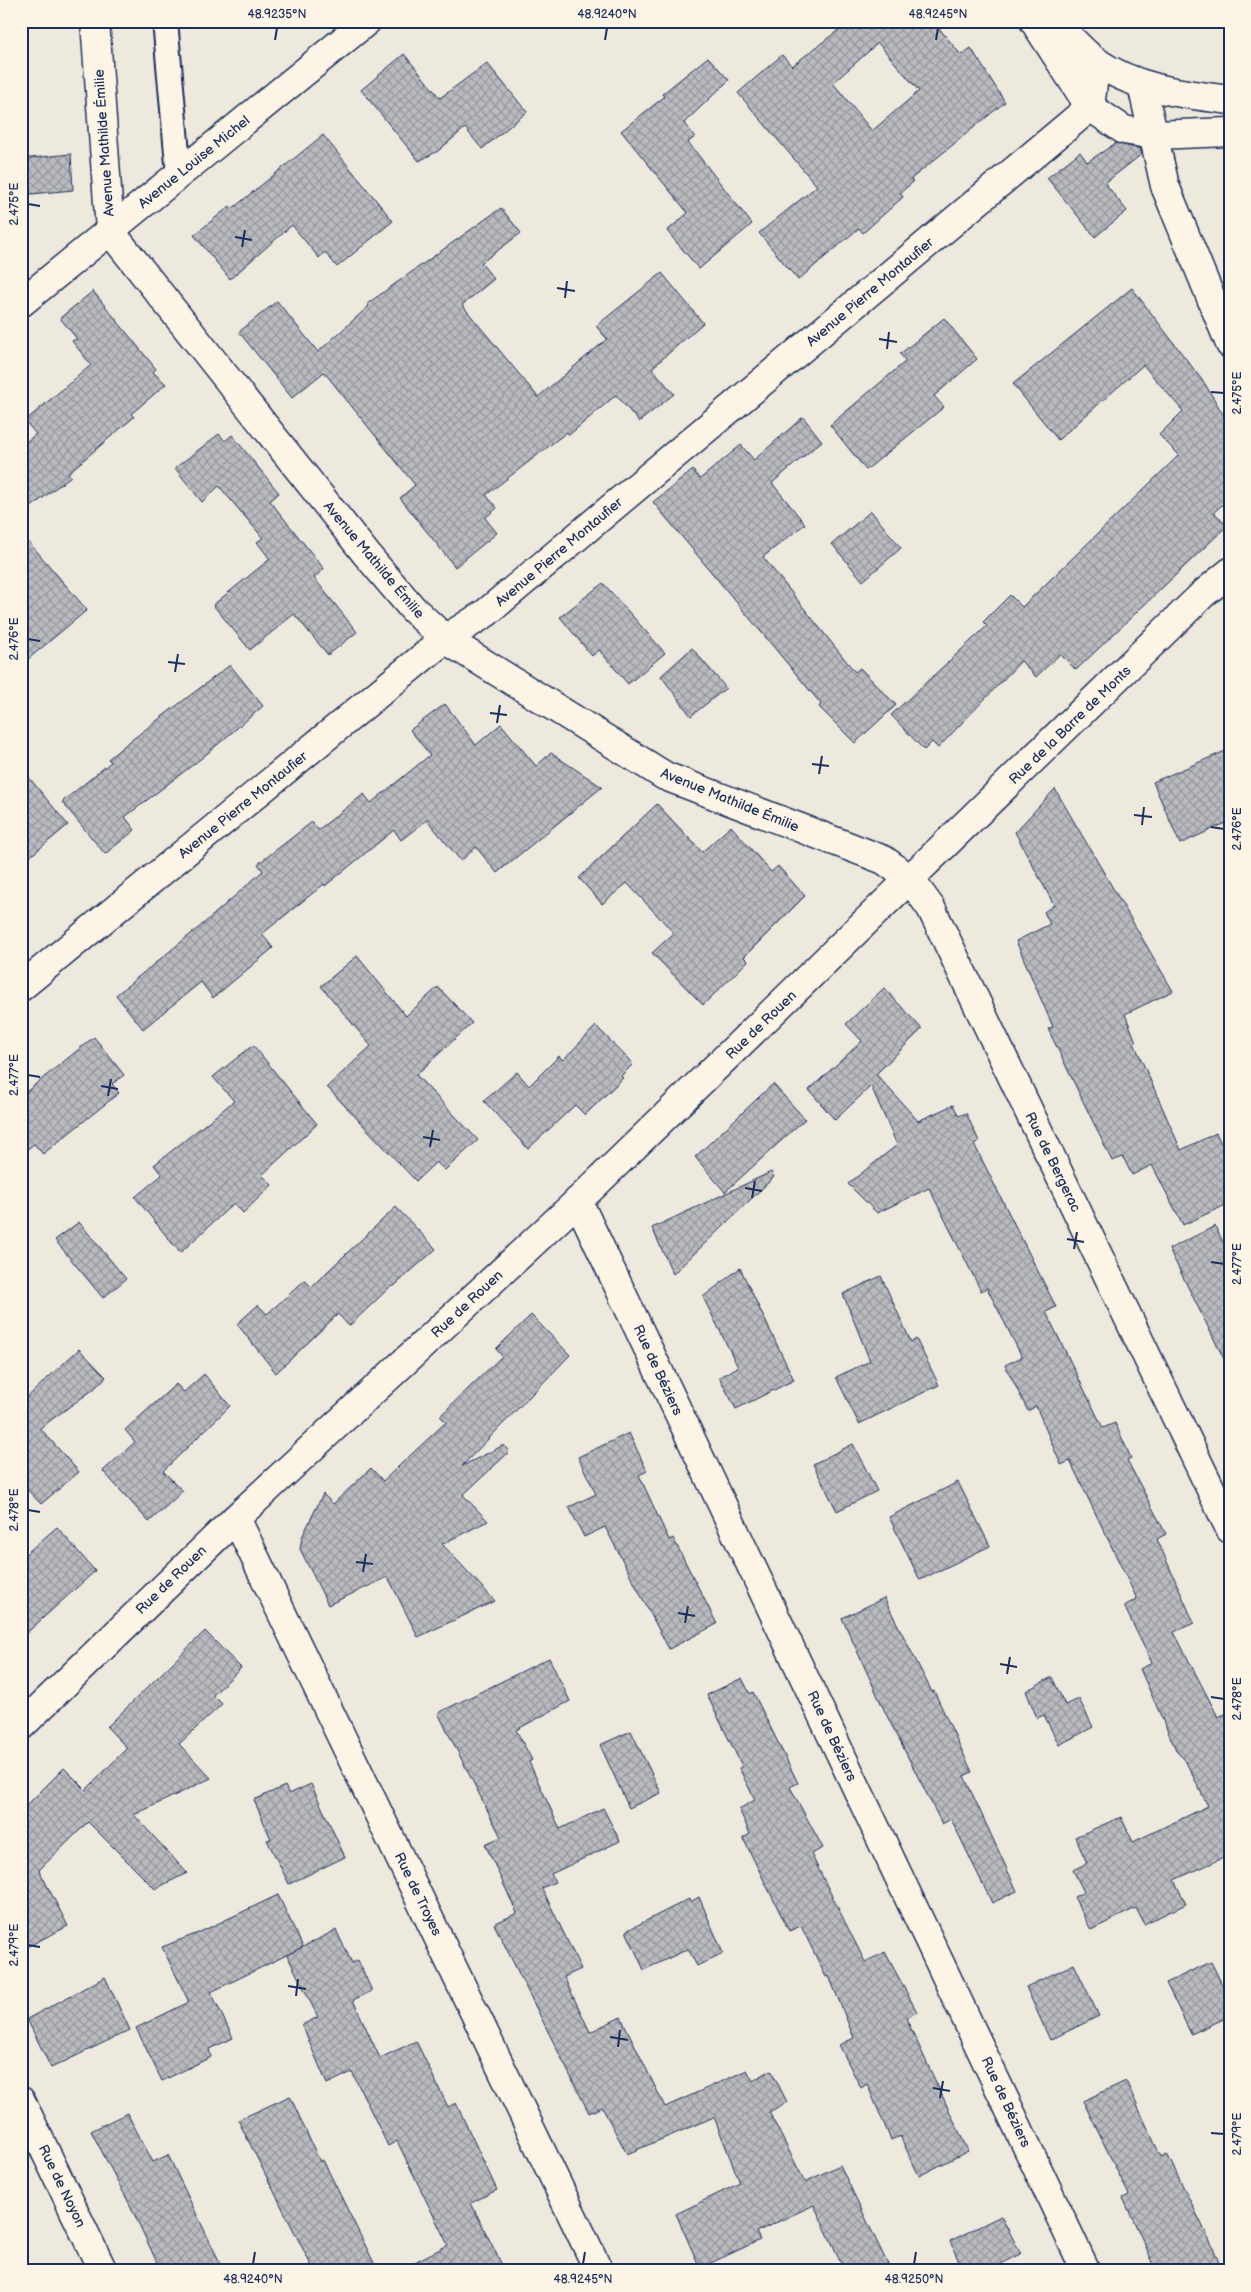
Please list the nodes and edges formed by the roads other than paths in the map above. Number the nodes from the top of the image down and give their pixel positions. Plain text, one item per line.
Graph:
1 (95, 21) edge
2 (165, 21) edge
3 (367, 21) edge
4 (1034, 21) edge
5 (1054, 21) edge
6 (1096, 61) junction
7 (1142, 85) junction
8 (1230, 100) edge
9 (1090, 107) junction
10 (1230, 132) edge
11 (1154, 135) junction
12 (179, 175) junction
13 (110, 231) junction
14 (21, 303) edge
15 (1230, 344) edge
16 (1230, 572) edge
17 (445, 639) junction
18 (910, 879) junction
19 (21, 987) edge
20 (578, 1201) junction
21 (236, 1518) junction
22 (1230, 1529) edge
23 (21, 1726) edge
24 (21, 2101) edge
25 (103, 2271) edge
26 (599, 2271) edge
27 (1086, 2271) edge

1 - 13 street, Avenue Mathilde Émilie
2 - 12 lane
3 - 12 street, Avenue Louise Michel
4 - 9 street
5 - 6 street
6 - 7 street
6 - 9 street
7 - 8 street
7 - 11 street
9 - 11 street
9 - 17 street, Avenue Pierre Montaufier
10 - 11 street
11 - 15 street
12 - 13 street, Avenue Louise Michel
13 - 14 street, Avenue Louise Michel
13 - 17 street, Avenue Mathilde Émilie
16 - 18 street, Rue de la Barre de Monts
17 - 18 street, Avenue Mathilde Émilie
17 - 19 street, Avenue Pierre Montaufier
18 - 20 street, Rue de Rouen
18 - 22 street, Rue de Bergerac
20 - 21 street, Rue de Rouen
20 - 27 street, Rue de Béziers
21 - 23 street, Rue de Rouen
21 - 26 street, Rue de Troyes
24 - 25 street, Rue de Noyon

